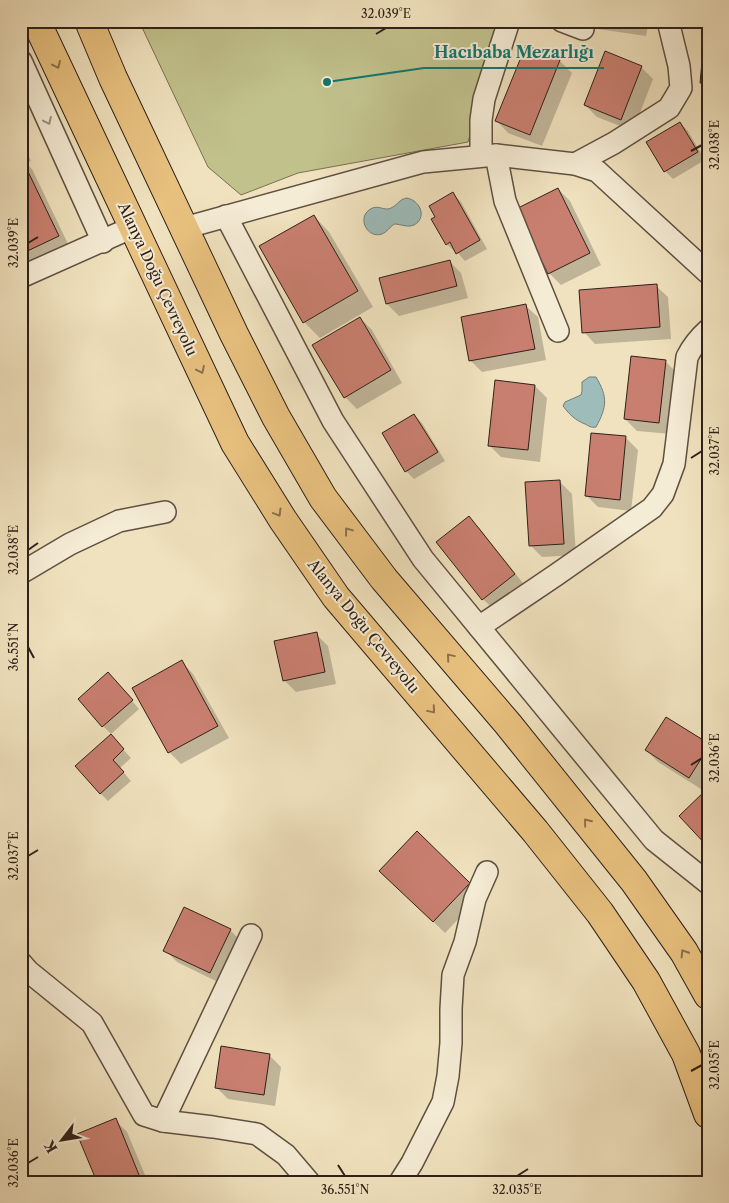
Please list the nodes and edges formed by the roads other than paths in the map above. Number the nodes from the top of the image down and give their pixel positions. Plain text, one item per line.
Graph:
1 (36, 21) edge
2 (89, 21) edge
3 (509, 21) edge
4 (562, 21) edge
5 (668, 21) edge
6 (583, 29) dead end
7 (21, 61) edge
8 (489, 156) junction
9 (575, 164) junction
10 (226, 216) junction
11 (133, 227) junction
12 (184, 228) junction
13 (103, 242) junction
14 (708, 273) edge
15 (21, 278) edge
16 (708, 330) edge
17 (558, 331) dead end
18 (165, 512) dead end
19 (21, 573) edge
20 (479, 627) junction
21 (654, 840) junction
22 (708, 866) edge
23 (486, 872) dead end
24 (708, 883) edge
25 (251, 935) dead end
26 (21, 963) edge
27 (708, 995) edge
28 (708, 1114) edge
29 (163, 1121) junction
30 (309, 1182) edge
31 (400, 1182) edge

1 -> 11 highway, Alanya Doğu Çevreyolu
2 - 12 highway
3 - 8 street
4 - 6 street
5 - 9 street
7 -> 13 street
8 - 9 street
8 - 10 street
8 - 17 street
9 - 14 street
10 - 12 street
10 - 20 street
11 - 13 street
11 -> 28 highway, Alanya Doğu Çevreyolu
27 -> 12 highway
13 - 15 street
16 - 20 street
18 - 19 street
20 - 21 street
21 - 22 street
21 - 24 street
23 - 31 street
25 - 29 street
26 - 29 street
29 - 30 street

